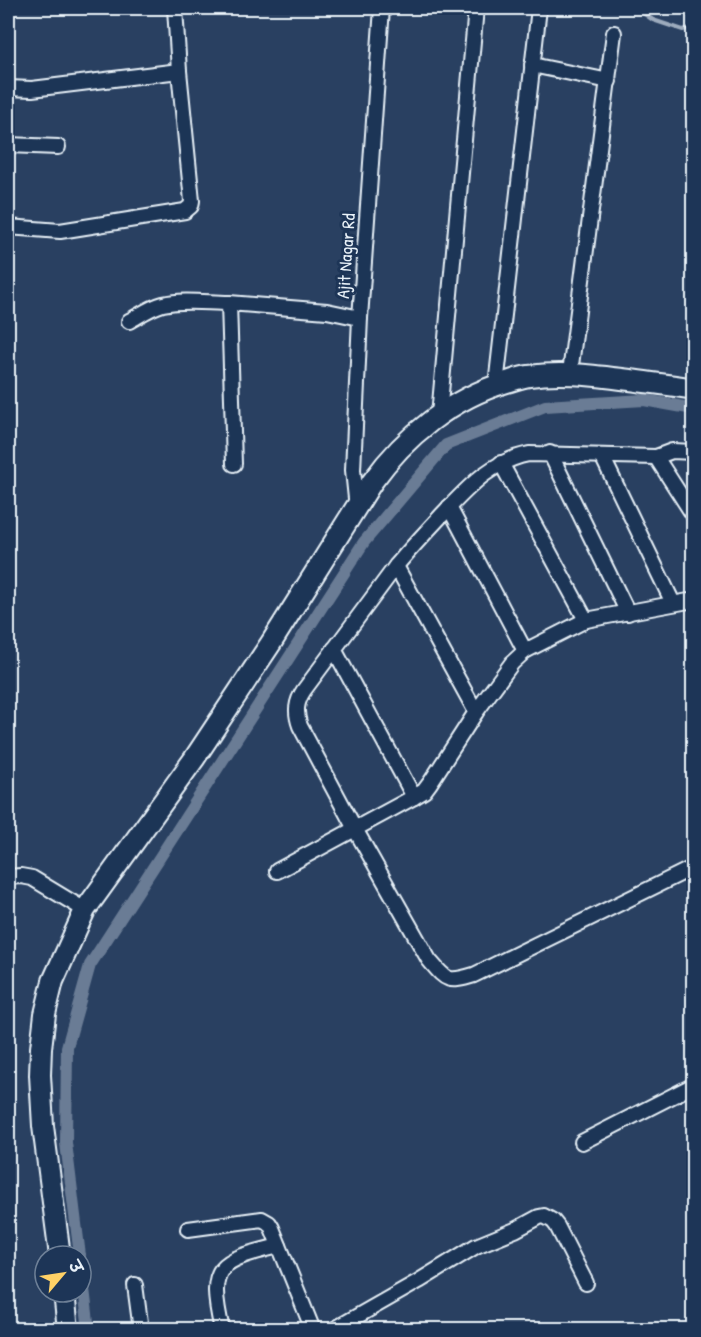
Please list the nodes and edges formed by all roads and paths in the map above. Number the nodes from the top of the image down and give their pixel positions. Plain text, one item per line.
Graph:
1 (174, 8) edge
2 (382, 8) edge
3 (476, 8) edge
4 (539, 8) edge
5 (614, 33) dead end
6 (532, 65) junction
7 (179, 70) junction
8 (609, 81) junction
9 (8, 88) edge
10 (8, 145) edge
11 (58, 147) dead end
12 (8, 227) edge
13 (229, 303) junction
14 (360, 318) junction
15 (129, 321) dead end
16 (570, 373) junction
17 (496, 385) junction
18 (693, 388) edge
19 (439, 415) junction
20 (693, 452) edge
21 (550, 453) junction
22 (602, 456) junction
23 (656, 457) junction
24 (501, 463) junction
25 (234, 464) dead end
26 (449, 507) junction
27 (357, 508) junction
28 (693, 516) edge
29 (396, 566) junction
30 (693, 600) edge
31 (673, 603) junction
32 (628, 613) junction
33 (586, 620) junction
34 (334, 649) junction
35 (525, 651) junction
36 (476, 712) junction
37 (414, 797) junction
38 (355, 829) junction
39 (693, 867) edge
40 (277, 871) dead end
41 (8, 876) edge
42 (86, 910) junction
43 (693, 1085) edge
44 (582, 1142) dead end
45 (188, 1229) dead end
46 (58, 1244) edge
47 (279, 1246) junction
48 (586, 1283) dead end
49 (135, 1285) dead end
50 (65, 1304) edge
51 (68, 1329) edge
52 (141, 1329) edge
53 (222, 1329) edge
54 (313, 1329) edge
55 (333, 1329) edge

1 - 7 street
2 - 14 street, Ajit Nagar Rd
3 - 19 street
4 - 6 street
5 - 8 street
6 - 8 street
6 - 17 street
7 - 9 street
7 - 12 street
8 - 16 street
10 - 11 street
13 - 14 street
13 - 15 street
13 - 25 street
14 - 27 street, Ajit Nagar Rd
16 - 17 street
16 - 18 street
17 - 19 street
19 - 27 street
20 - 23 street
21 - 22 street
21 - 24 street
21 - 32 street
22 - 23 street
22 - 31 street
23 - 28 street
24 - 26 street
24 - 33 street
26 - 29 street
26 - 35 street
27 - 42 street
29 - 34 street
29 - 36 street
30 - 31 street
31 - 32 street
32 - 33 street
33 - 35 street
34 - 37 street
34 - 38 street
35 - 36 street
36 - 37 street
37 - 38 street
38 - 39 street
38 - 40 street
41 - 42 street
42 - 46 street
43 - 44 street
45 - 47 street
47 - 53 street
47 - 54 street
48 - 55 street
49 - 52 street
50 - 51 street

